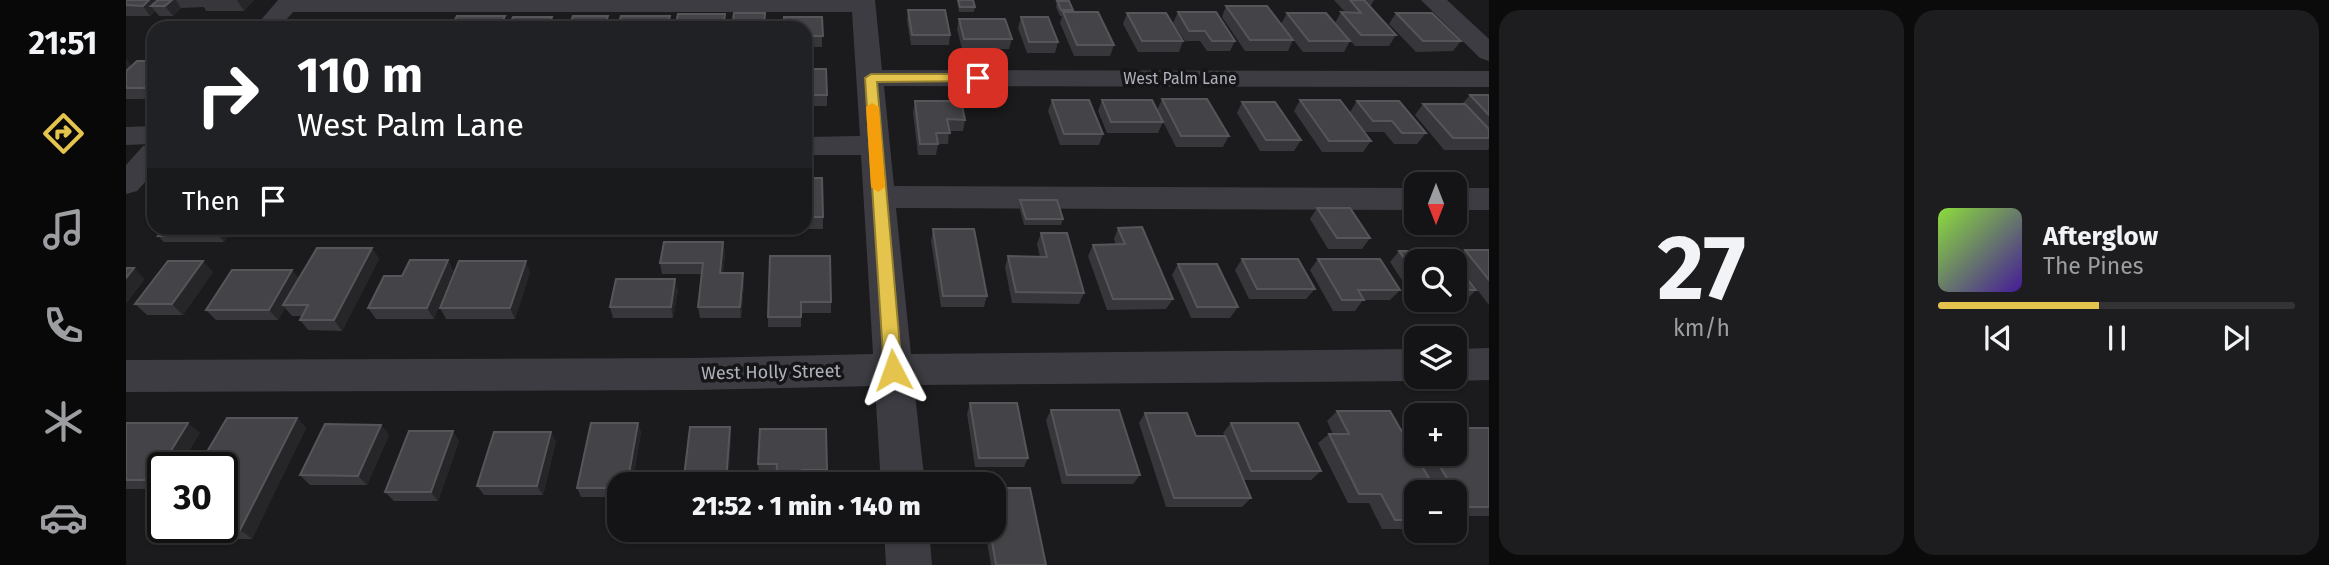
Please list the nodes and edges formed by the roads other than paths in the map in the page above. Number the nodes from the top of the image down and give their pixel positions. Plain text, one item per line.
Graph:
1 (1433, 0) edge
2 (289, 2) edge
3 (863, 2) edge
4 (272, 21) edge
5 (1489, 53) edge
6 (871, 78) junction
7 (1489, 79) edge
8 (147, 135) edge
9 (126, 136) edge
10 (874, 145) junction
11 (812, 146) edge
12 (147, 161) edge
13 (126, 184) edge
14 (879, 197) junction
15 (1404, 199) edge
16 (1467, 199) edge
17 (1489, 200) edge
18 (1489, 364) edge
19 (1404, 365) edge
20 (1467, 365) edge
21 (893, 370) junction
22 (126, 376) edge
23 (902, 472) edge
24 (907, 542) edge
25 (909, 565) edge

1 - 5 street
2 - 3 street
2 - 4 street
3 - 6 street
6 - 7 street, West Palm Lane
6 - 10 street
8 - 9 street
10 - 11 street
10 - 14 street
12 - 13 street
14 - 15 street
14 - 21 street
16 - 17 street
18 - 20 street
19 - 21 street, West Holly Street
21 - 22 street, West Holly Street
21 - 23 street
24 - 25 street

